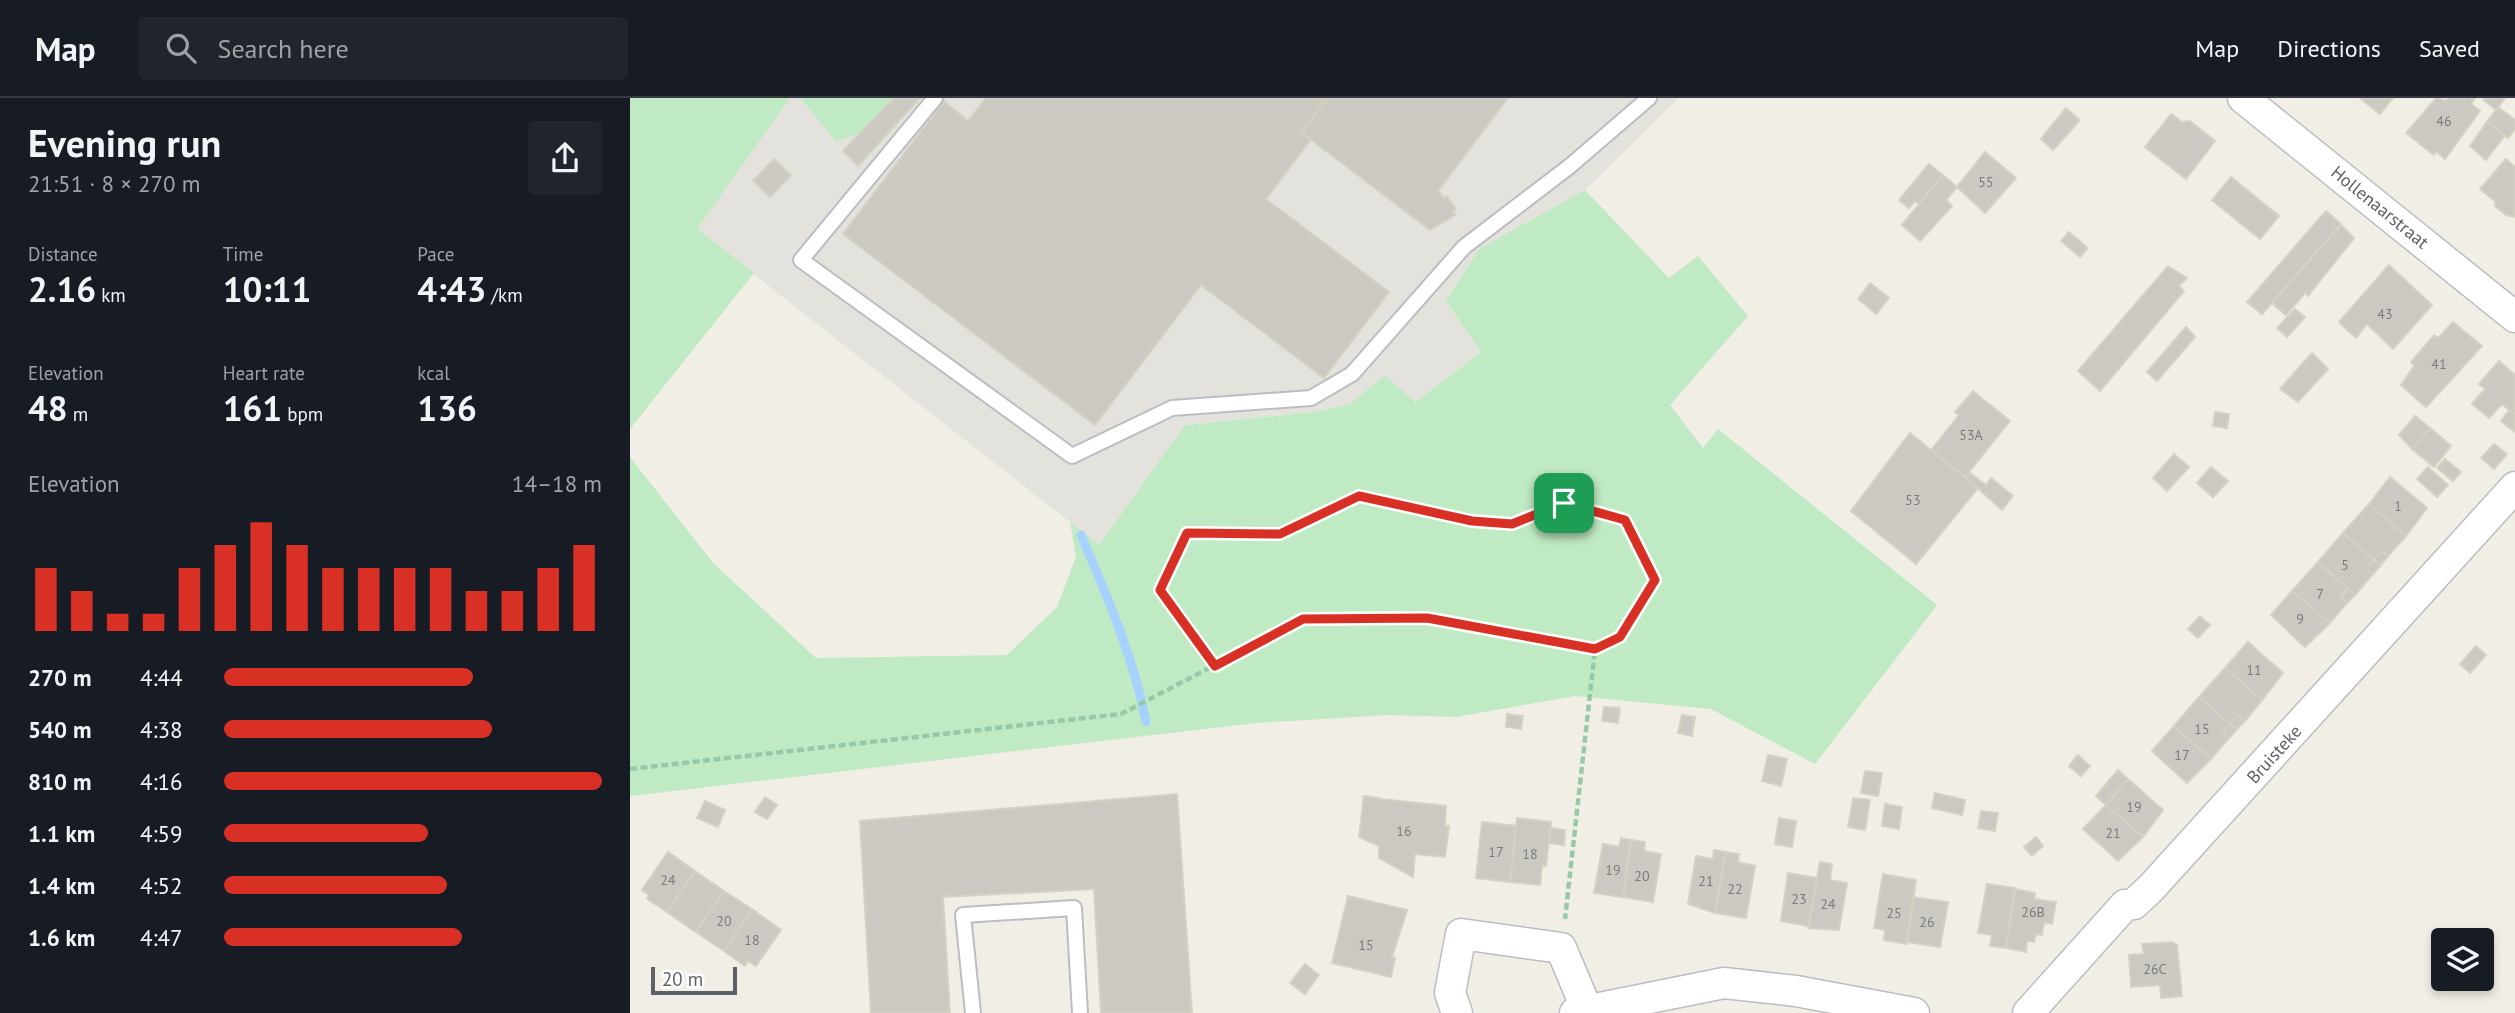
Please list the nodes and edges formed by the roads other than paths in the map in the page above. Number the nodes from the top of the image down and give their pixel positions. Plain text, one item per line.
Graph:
1 (934, 98) edge
2 (1649, 98) edge
3 (2244, 98) edge
4 (2511, 304) edge
5 (2515, 487) edge
6 (1581, 1011) edge
7 (974, 1013) edge
8 (1080, 1013) edge
9 (1457, 1013) edge
10 (1914, 1013) edge
11 (2028, 1013) edge

1 - 2 lane
3 - 4 street, Hollenaarstraat
5 - 11 street, Bruisteke
6 - 9 street
6 - 10 street
7 - 8 lane

